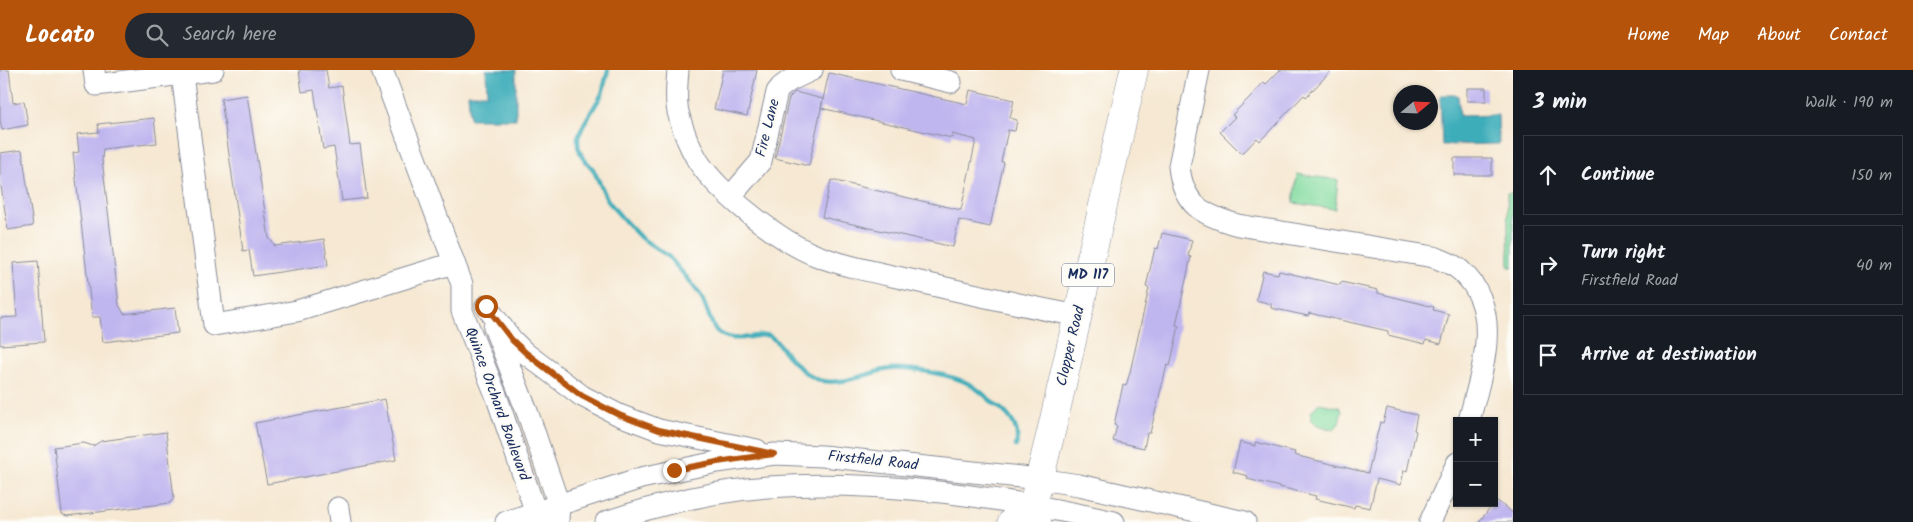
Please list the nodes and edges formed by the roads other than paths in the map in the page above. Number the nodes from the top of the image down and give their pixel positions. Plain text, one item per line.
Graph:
1 (94, 70) edge
2 (213, 70) edge
3 (382, 70) edge
4 (678, 70) edge
5 (812, 70) edge
6 (903, 70) edge
7 (1134, 70) edge
8 (1199, 70) edge
9 (182, 74) junction
10 (951, 82) dead end
11 (731, 196) junction
12 (454, 263) junction
13 (462, 284) junction
14 (486, 306) junction
15 (1078, 316) junction
16 (1470, 417) edge
17 (774, 454) junction
18 (1453, 473) edge
19 (1039, 479) junction
20 (558, 513) edge
21 (1035, 514) edge
22 (540, 517) edge
23 (506, 522) edge
24 (606, 522) edge
25 (1012, 522) edge
26 (1114, 522) edge
27 (1245, 522) edge
28 (1430, 522) edge

1 - 9 street
2 - 9 street
3 - 12 street, Quince Orchard Boulevard
4 - 11 street
5 - 11 street, Fire Lane
6 - 10 street
7 - 15 main road, Clopper Road / MD 117
8 - 16 street
9 - 12 street
11 - 15 street
12 - 13 street, Quince Orchard Boulevard
13 - 14 street, Quince Orchard Boulevard
13 - 22 street, Quince Orchard Boulevard
14 - 17 street
14 - 20 street, Quince Orchard Boulevard
15 - 19 main road, Clopper Road / MD 117
17 - 19 street, Firstfield Road
17 - 20 street, Firstfield Road
18 - 28 street
19 - 21 main road, Clopper Road / MD 117
19 - 27 street, Firstfield Road
20 - 22 street, Firstfield Road
21 - 24 street, Firstfield Road
21 - 25 main road
21 - 26 street, Firstfield Road
22 - 23 street, Firstfield Road

